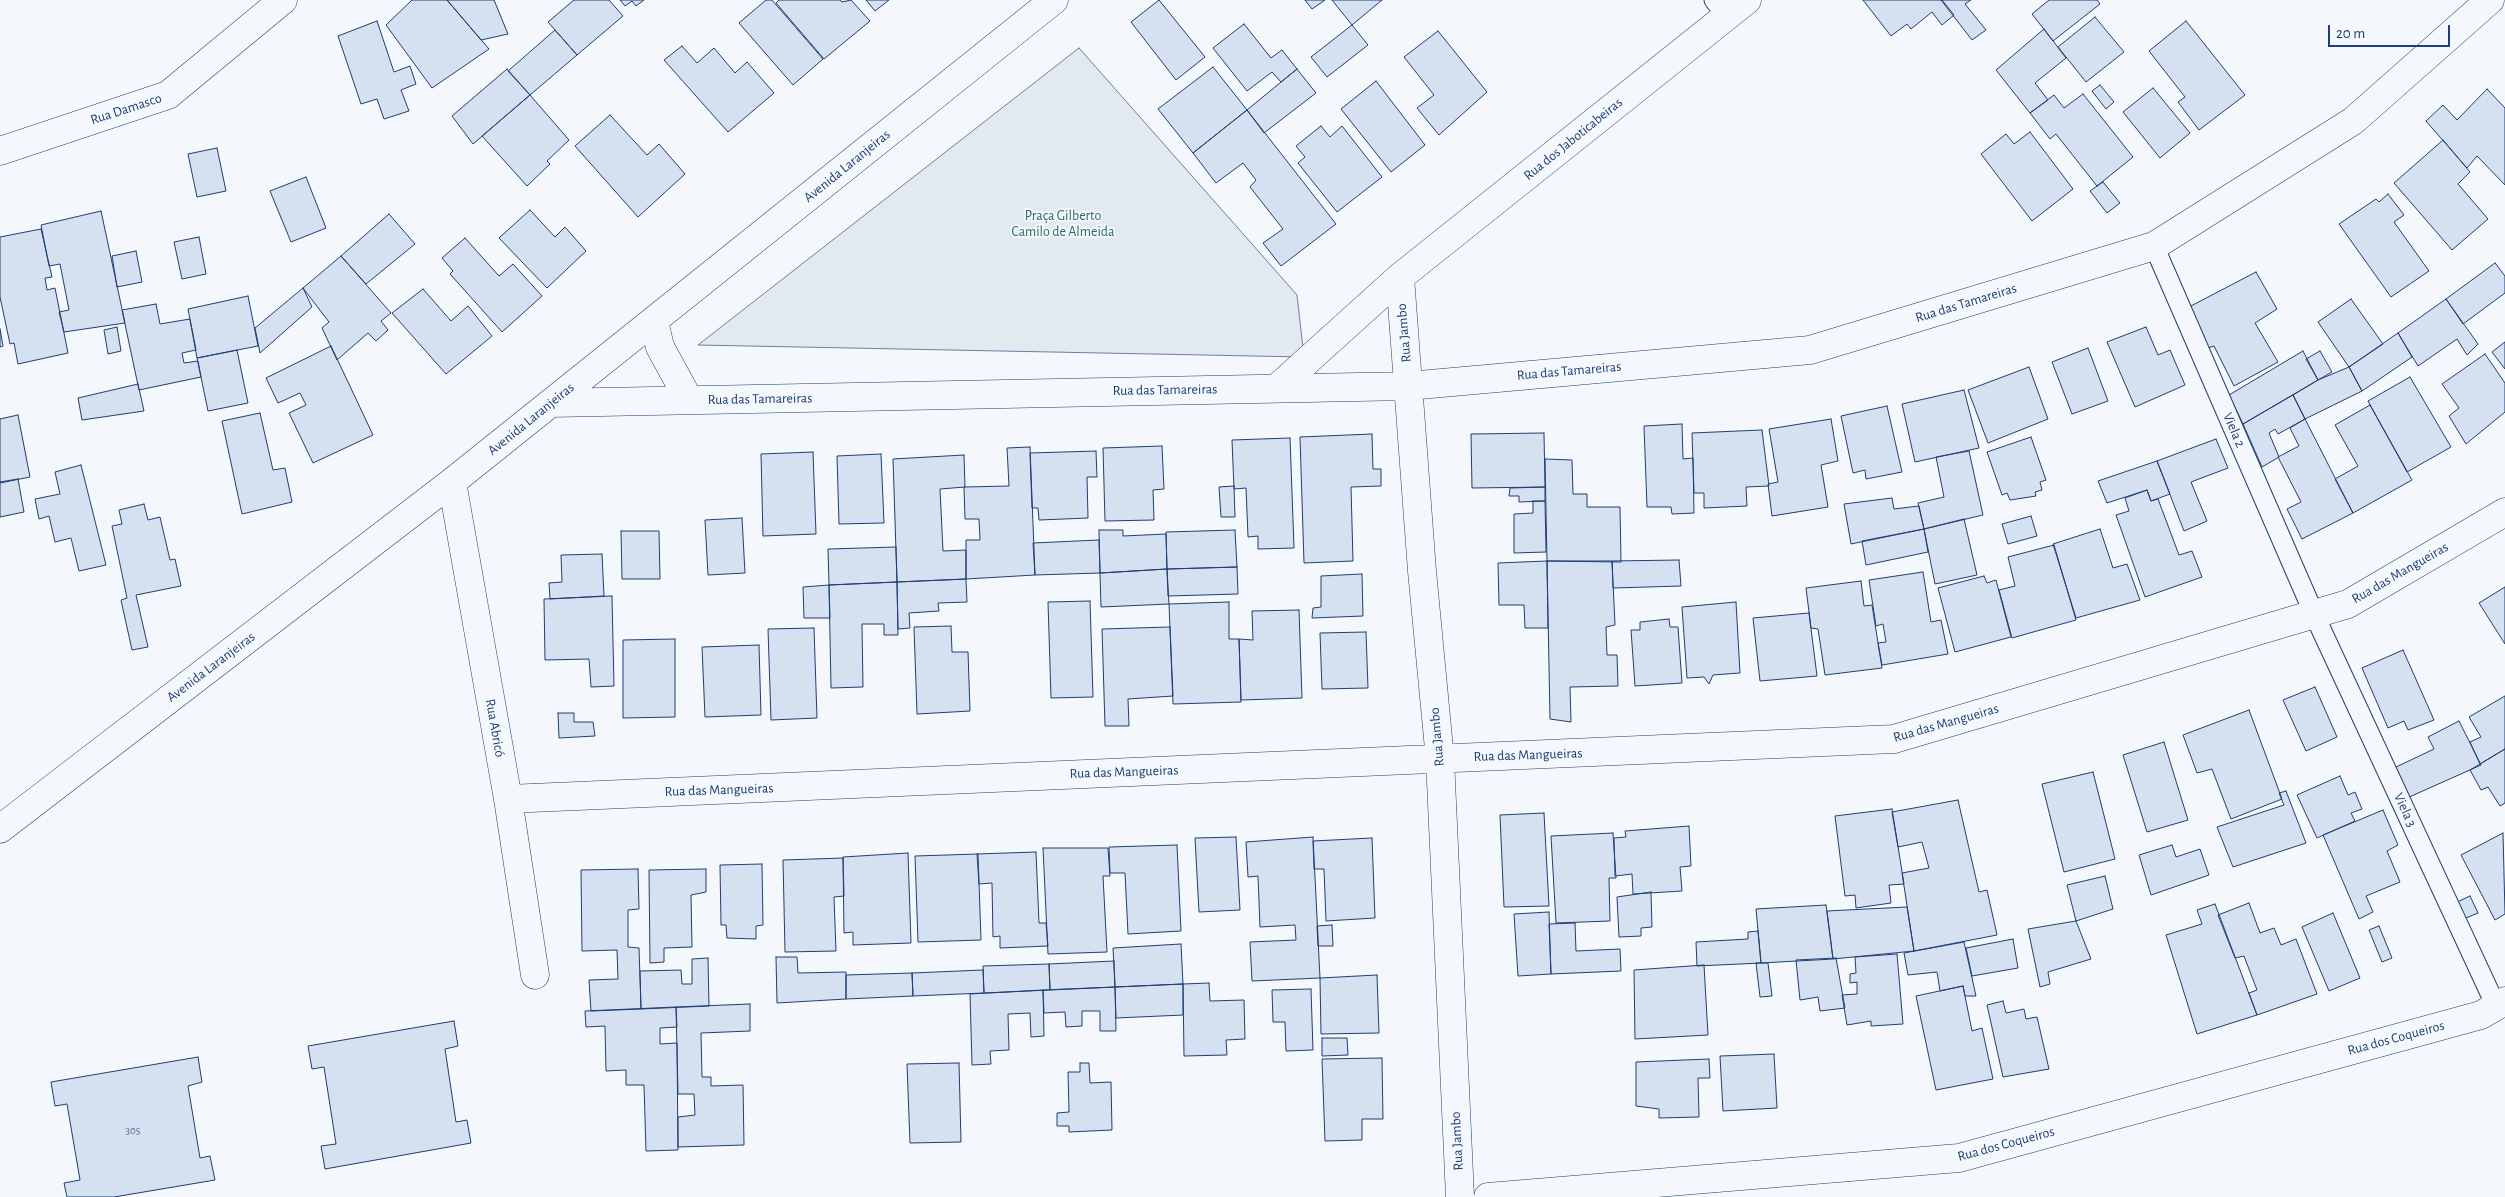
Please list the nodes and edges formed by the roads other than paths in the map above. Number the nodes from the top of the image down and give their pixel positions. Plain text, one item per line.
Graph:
1 (283, 0) edge
2 (1054, 0) edge
3 (2490, 0) edge
4 (1729, 5) edge
5 (0, 151) edge
6 (2154, 246) junction
7 (1400, 277) junction
8 (654, 321) junction
9 (1408, 386) junction
10 (1277, 388) junction
11 (689, 400) junction
12 (551, 403) junction
13 (452, 482) junction
14 (2505, 512) edge
15 (2314, 614) junction
16 (1440, 759) junction
17 (508, 799) junction
18 (0, 829) edge
19 (535, 975) dead end
20 (2501, 1003) edge
21 (1460, 1197) edge
22 (1488, 1197) edge

1 - 5 street, Rua Damasco
2 - 8 street, Avenida Laranjeiras
3 - 6 street, Rua das Tamareiras
4 - 7 street, Rua dos Jaboticabeiras
6 - 9 street, Rua das Tamareiras
6 - 15 lane, Viela 2
7 - 9 street, Rua Jambo
7 - 10 street, Rua dos Jaboticabeiras
8 - 11 street
8 - 12 street, Avenida Laranjeiras
9 - 10 street, Rua das Tamareiras
9 - 16 street, Rua Jambo
10 - 11 street, Rua das Tamareiras
11 - 12 street, Rua das Tamareiras
12 - 13 street, Avenida Laranjeiras
13 - 17 street, Rua Abricó
13 - 18 street, Avenida Laranjeiras
14 - 15 street, Rua das Mangueiras
15 - 16 street, Rua das Mangueiras
15 - 20 lane, Viela 3
16 - 17 street, Rua das Mangueiras
16 - 21 street, Rua Jambo
17 - 19 street, Rua Abricó
20 - 22 street, Rua dos Coqueiros

